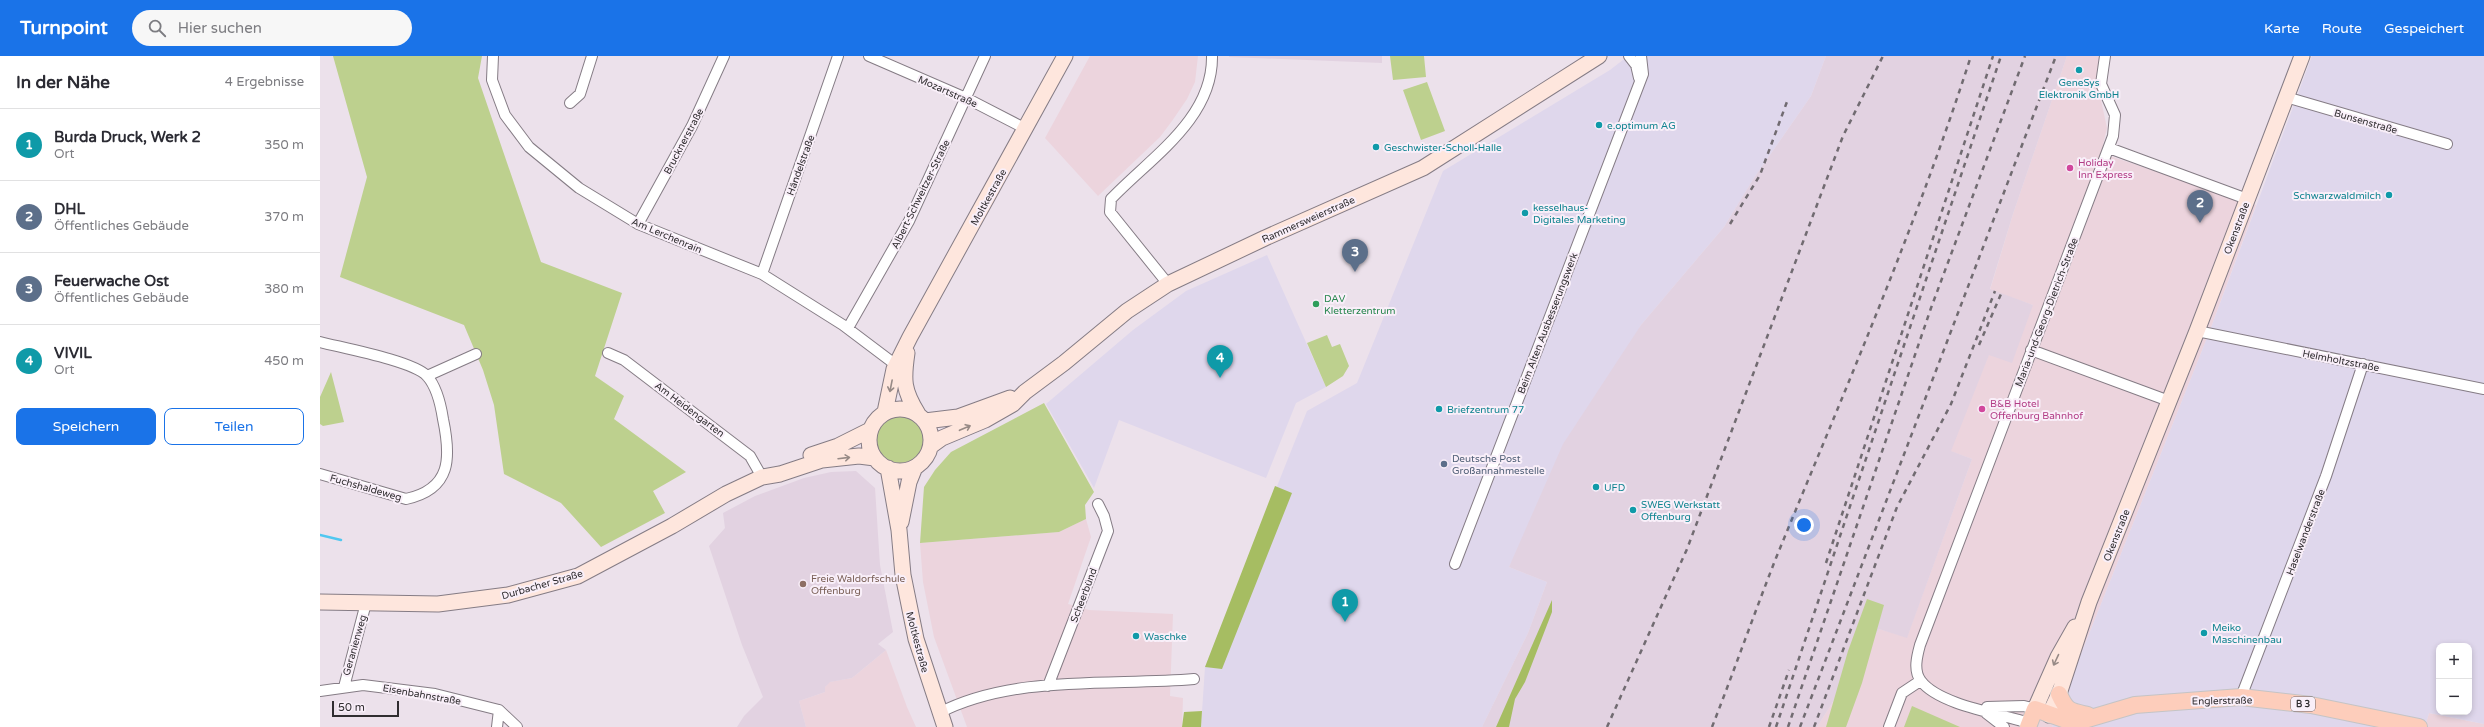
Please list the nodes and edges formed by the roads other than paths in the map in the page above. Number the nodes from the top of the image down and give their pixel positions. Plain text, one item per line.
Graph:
1 (493, 56) edge
2 (592, 56) edge
3 (724, 56) edge
4 (838, 56) edge
5 (869, 56) edge
6 (985, 56) edge
7 (1065, 56) edge
8 (1212, 56) edge
9 (1599, 56) edge
10 (1629, 56) edge
11 (1641, 56) edge
12 (2105, 56) edge
13 (2302, 56) edge
14 (1639, 82) junction
15 (966, 98) junction
16 (2286, 98) junction
17 (570, 103) dead end
18 (1026, 129) junction
19 (2447, 144) dead end
20 (2109, 148) junction
21 (2247, 199) junction
22 (638, 224) junction
23 (762, 274) junction
24 (1168, 284) junction
25 (848, 328) junction
26 (2197, 331) junction
27 (910, 337) junction
28 (320, 342) edge
29 (2031, 350) junction
30 (608, 353) dead end
31 (476, 354) dead end
32 (2363, 364) junction
33 (896, 365) junction
34 (427, 376) junction
35 (2484, 389) edge
36 (1026, 392) junction
37 (2169, 401) junction
38 (885, 412) junction
39 (922, 417) junction
40 (870, 430) junction
41 (931, 446) junction
42 (875, 458) junction
43 (915, 467) junction
44 (888, 468) junction
45 (320, 474) edge
46 (763, 476) junction
47 (1098, 504) dead end
48 (899, 530) junction
49 (1455, 564) dead end
50 (320, 602) edge
51 (2089, 602) junction
52 (366, 603) junction
53 (1194, 679) dead end
54 (1920, 681) junction
55 (1048, 686) junction
56 (344, 687) junction
57 (320, 691) edge
58 (2059, 694) junction
59 (2241, 697) junction
60 (1977, 708) junction
61 (499, 710) junction
62 (2098, 717) junction
63 (942, 720) edge
64 (2036, 720) edge
65 (497, 727) edge
66 (517, 727) edge
67 (1889, 727) edge
68 (2004, 727) edge
69 (2082, 727) edge
70 (2416, 727) edge

1 - 22 street, Am Lerchenrain
2 - 17 street
3 - 22 street, Brucknerstraße
4 - 23 street, Händelstraße
5 - 15 street, Mozartstraße
6 - 15 street, Albert-Schweitzer-Straße
7 - 18 street, Moltkestraße
8 - 24 street
9 - 24 street, Rammersweierstraße
10 - 14 street
11 - 14 street, Beim Alten Ausbesserungswerk
12 - 20 street, Maria-und-Georg-Dietrich-Straße
13 - 16 street, Okenstraße
14 - 49 street, Beim Alten Ausbesserungswerk
15 - 18 street, Mozartstraße
15 - 25 street, Albert-Schweitzer-Straße
16 - 19 street, Bunsenstraße
16 - 21 street, Okenstraße
18 - 27 street, Moltkestraße
20 - 21 street
20 - 29 street, Maria-und-Georg-Dietrich-Straße
21 - 26 street, Okenstraße
22 - 23 street, Am Lerchenrain
23 - 25 street, Am Lerchenrain
24 - 36 street, Rammersweierstraße
25 - 33 street, Am Lerchenrain
26 - 32 street, Helmholtzstraße
26 - 37 street, Okenstraße
27 - 33 street, Moltkestraße
27 - 39 street, Moltkestraße
28 - 34 street
29 - 37 street
29 - 54 street, Maria-und-Georg-Dietrich-Straße
30 - 46 street, Am Heidengarten
31 - 34 street
32 - 35 street, Helmholtzstraße
32 - 59 street, Haselwanderstraße
33 -> 38 street, Moltkestraße
34 - 45 street, Fuchshaldeweg
36 - 39 street, Rammersweierstraße
41 -> 36 street, Rammersweierstraße
37 - 51 street, Okenstraße
38 - 39 street
38 - 40 street
39 - 41 street
40 - 42 street
40 - 46 street, Durbacher Straße
41 - 43 street
42 - 44 street
46 -> 42 street, Durbacher Straße
43 - 44 street
43 - 48 street, Moltkestraße
44 - 48 street, Moltkestraße
46 - 52 street, Durbacher Straße
47 - 55 street, Scheerbünd
48 - 63 street, Moltkestraße
50 - 52 street, Durbacher Straße
51 - 58 street, Okenstraße
51 -> 64 street, Okenstraße
52 - 56 street, Geranienweg
53 - 55 street
54 - 60 street
54 - 67 street
55 - 63 street
56 - 57 street, Eisenbahnstraße
56 - 61 street, Eisenbahnstraße
58 - 62 main road, Englerstraße / B 3
58 - 64 street, Okenstraße
59 - 62 main road, Englerstraße / B 3
59 - 70 main road, Englerstraße / B 3
60 - 64 street
60 - 64 street
60 - 68 street
61 - 65 street
61 - 66 street
62 - 64 main road, Englerstraße / B 3
62 - 69 main road, Englerstraße / B 3

